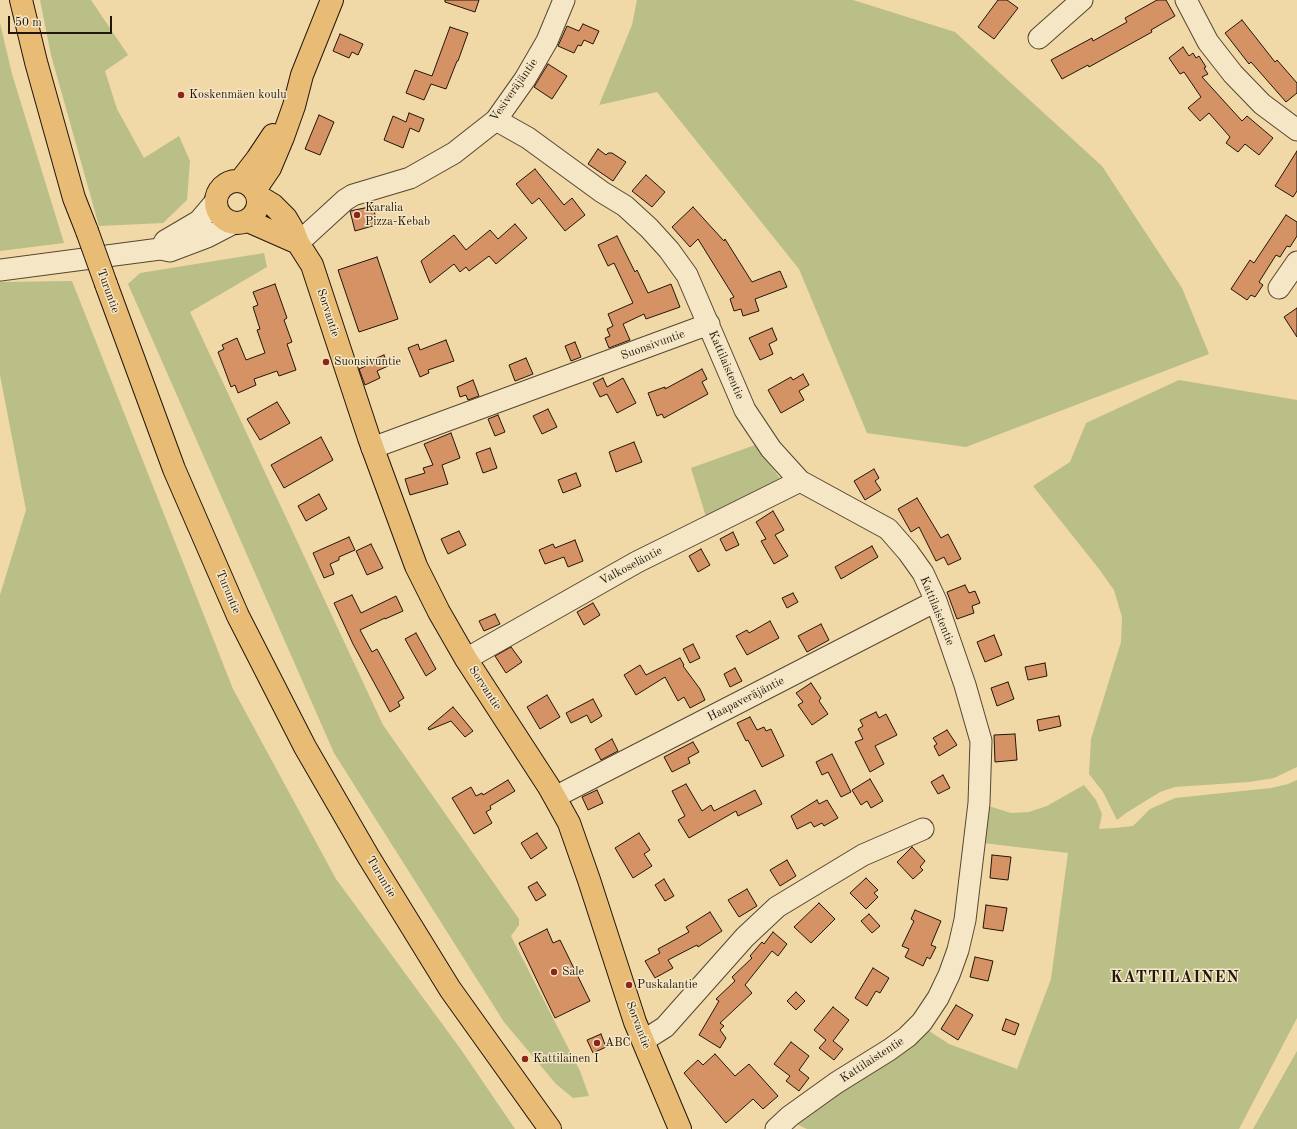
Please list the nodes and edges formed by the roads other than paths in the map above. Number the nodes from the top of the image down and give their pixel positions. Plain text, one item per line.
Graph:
1 (21, 0) edge
2 (332, 0) edge
3 (564, 0) edge
4 (1082, 0) edge
5 (1186, 0) edge
6 (1039, 38) dead end
7 (496, 120) junction
8 (1297, 130) edge
9 (251, 189) junction
10 (216, 201) junction
11 (241, 222) junction
12 (298, 243) junction
13 (160, 249) junction
14 (1297, 262) edge
15 (0, 270) edge
16 (1279, 288) dead end
17 (709, 324) junction
18 (372, 448) junction
19 (800, 481) junction
20 (936, 601) junction
21 (466, 659) junction
22 (555, 797) junction
23 (923, 829) dead end
24 (643, 1041) junction
25 (550, 1129) edge
26 (677, 1129) edge
27 (776, 1129) edge

1 - 25 main road, Turuntie, bridge
2 - 9 main road
3 - 7 street, Vesiveräjäntie
4 - 6 street
5 - 8 street
7 - 12 street, Vesiveräjäntie
7 - 17 street, Kattilaistentie
9 - 10 main road
9 - 11 main road
9 - 12 main road, Sorvantie
10 - 11 main road
10 - 13 street
11 - 12 main road
11 - 13 street
12 - 18 main road, Sorvantie
13 - 15 street
14 - 16 street
17 - 18 street, Suonsivuntie
17 - 19 street, Kattilaistentie
18 - 21 main road, Sorvantie
19 - 20 street, Kattilaistentie
19 - 21 street, Valkoseläntie
20 - 22 street, Haapaveräjäntie
20 - 27 street, Kattilaistentie
21 - 22 main road, Sorvantie
22 - 24 main road, Sorvantie
23 - 24 street
24 - 26 main road, Sorvantie

